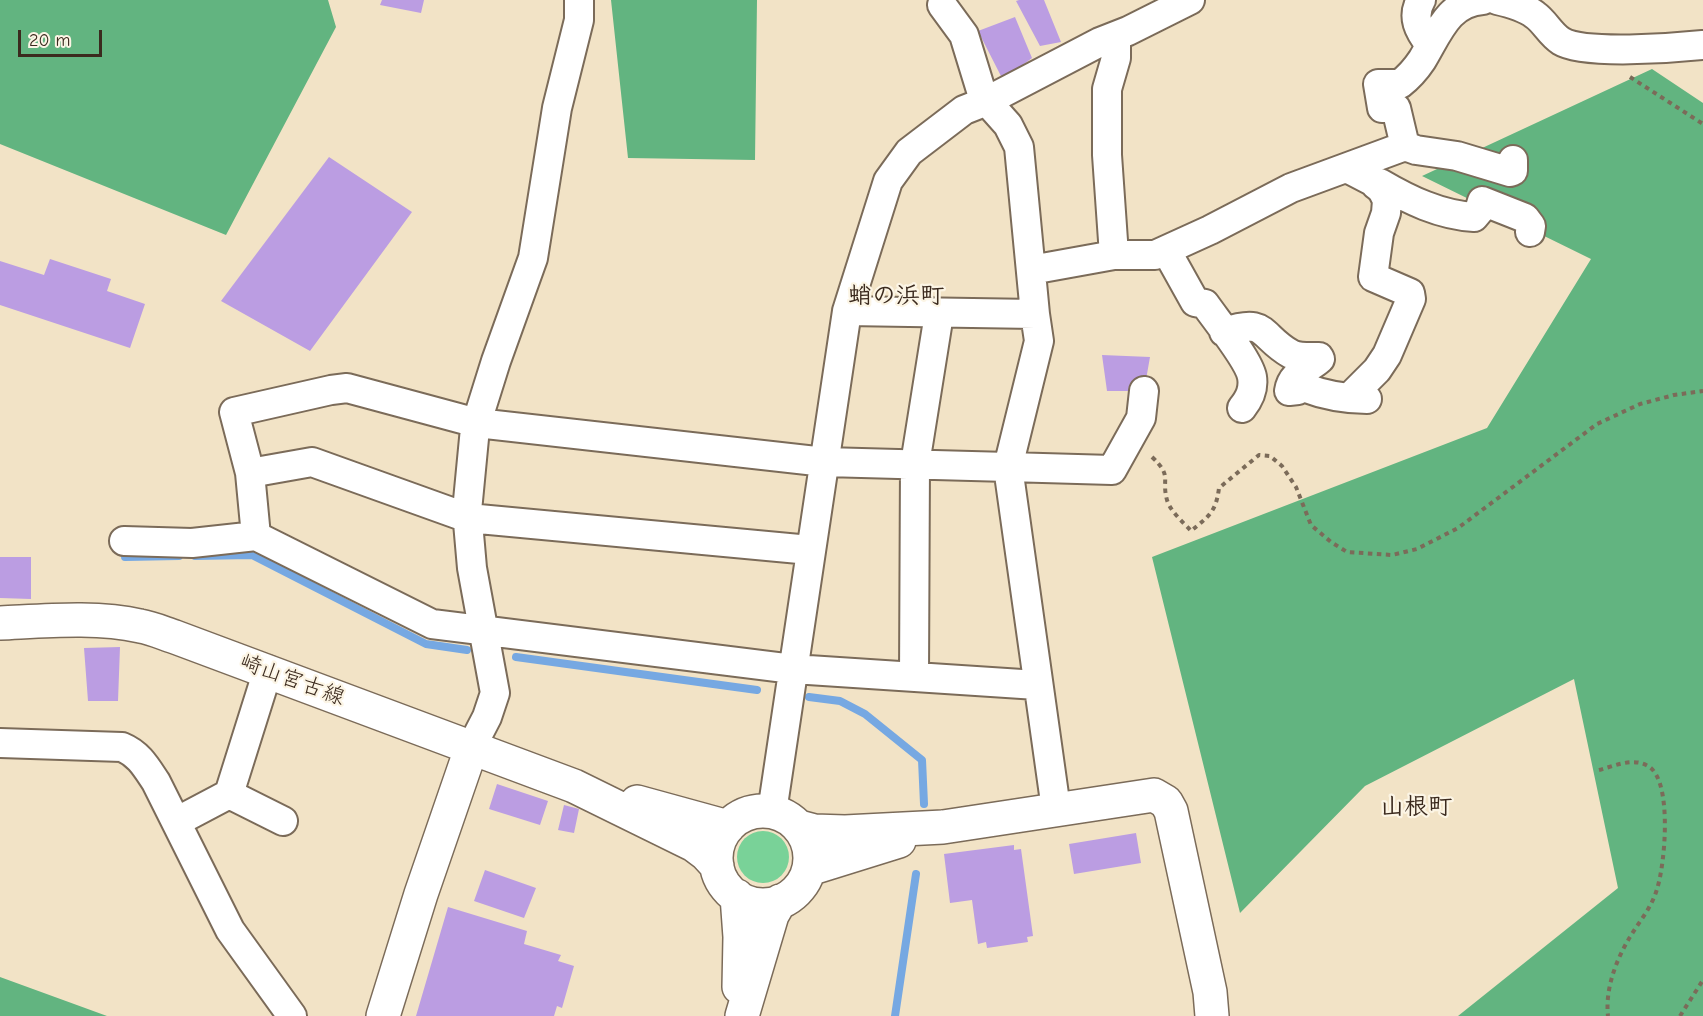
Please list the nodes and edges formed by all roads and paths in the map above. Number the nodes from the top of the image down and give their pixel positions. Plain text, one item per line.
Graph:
1 (579, 0) edge
2 (1190, 0) edge
3 (1421, 0) edge
4 (1483, 0) edge
5 (1497, 0) edge
6 (942, 4) dead end
7 (1116, 36) junction
8 (1430, 45) junction
9 (1703, 45) edge
10 (1595, 48) junction
11 (987, 101) junction
12 (1703, 124) edge
13 (1405, 146) junction
14 (1513, 160) dead end
15 (1347, 168) junction
16 (1376, 185) junction
17 (1530, 232) dead end
18 (1166, 250) junction
19 (1114, 255) junction
20 (1031, 270) junction
21 (848, 311) junction
22 (939, 314) junction
23 (1035, 314) junction
24 (1224, 332) junction
25 (1144, 391) dead end
26 (1703, 391) edge
27 (1242, 408) dead end
28 (477, 423) junction
29 (1130, 440) junction
30 (825, 462) junction
31 (915, 464) junction
32 (1008, 467) junction
33 (250, 473) junction
34 (468, 518) junction
35 (256, 536) junction
36 (124, 541) dead end
37 (810, 550) junction
38 (0, 623) edge
39 (484, 631) junction
40 (793, 669) junction
41 (268, 670) junction
42 (914, 677) junction
43 (1037, 685) junction
44 (0, 743) edge
45 (472, 746) junction
46 (1599, 770) dead end
47 (574, 786) junction
48 (229, 795) junction
49 (1056, 809) junction
50 (785, 819) junction
51 (283, 821) dead end
52 (176, 822) junction
53 (728, 826) junction
54 (943, 827) junction
55 (717, 866) junction
56 (809, 869) junction
57 (737, 896) junction
58 (780, 901) junction
59 (1703, 980) edge
60 (292, 1016) edge
61 (383, 1016) edge
62 (740, 1016) edge
63 (1212, 1016) edge
64 (1608, 1016) edge
65 (1680, 1016) edge

1 - 28 street
2 - 7 street
3 - 8 street
4 - 8 street
5 - 10 street
6 - 11 street
7 - 11 street
7 - 19 street
8 - 13 street
9 - 10 street
10 - 12 path
11 - 20 street
11 - 21 street
13 - 14 street
13 - 15 street
15 - 16 street
15 - 18 street
16 - 17 street
16 - 24 street
18 - 19 street
18 - 24 street
19 - 20 street
20 - 23 street
21 - 22 street
21 - 30 street
22 - 23 street
22 - 31 street
23 - 32 street
24 - 27 street
25 - 29 street
26 - 29 path
28 - 30 street
28 - 33 street
28 - 34 street
29 - 32 street
30 - 31 street
30 - 37 street
31 - 32 street
31 - 42 street
32 - 43 street
33 - 34 street
33 - 35 street
34 - 37 street
34 - 39 street
35 - 36 street
35 - 39 street
37 - 40 street
38 - 41 main road, 崎山宮古線
39 - 40 street
39 - 45 street
40 - 42 street
40 - 50 street
41 - 45 main road, 崎山宮古線
41 - 48 street
42 - 43 street
43 - 49 street
44 - 52 street
45 - 47 main road, 崎山宮古線
45 - 61 main road
46 - 64 path
47 - 53 main road, 崎山宮古線
47 - 55 main road, 崎山宮古線
48 - 51 street
48 - 52 street
49 - 54 main road
49 - 63 main road
50 - 53 main road
50 - 54 main road
50 - 56 main road
52 - 60 street
53 - 55 main road
54 - 56 main road
55 - 57 main road, 崎山宮古線
56 - 58 main road
57 - 58 main road
57 - 62 main road
58 - 62 main road
59 - 65 path

